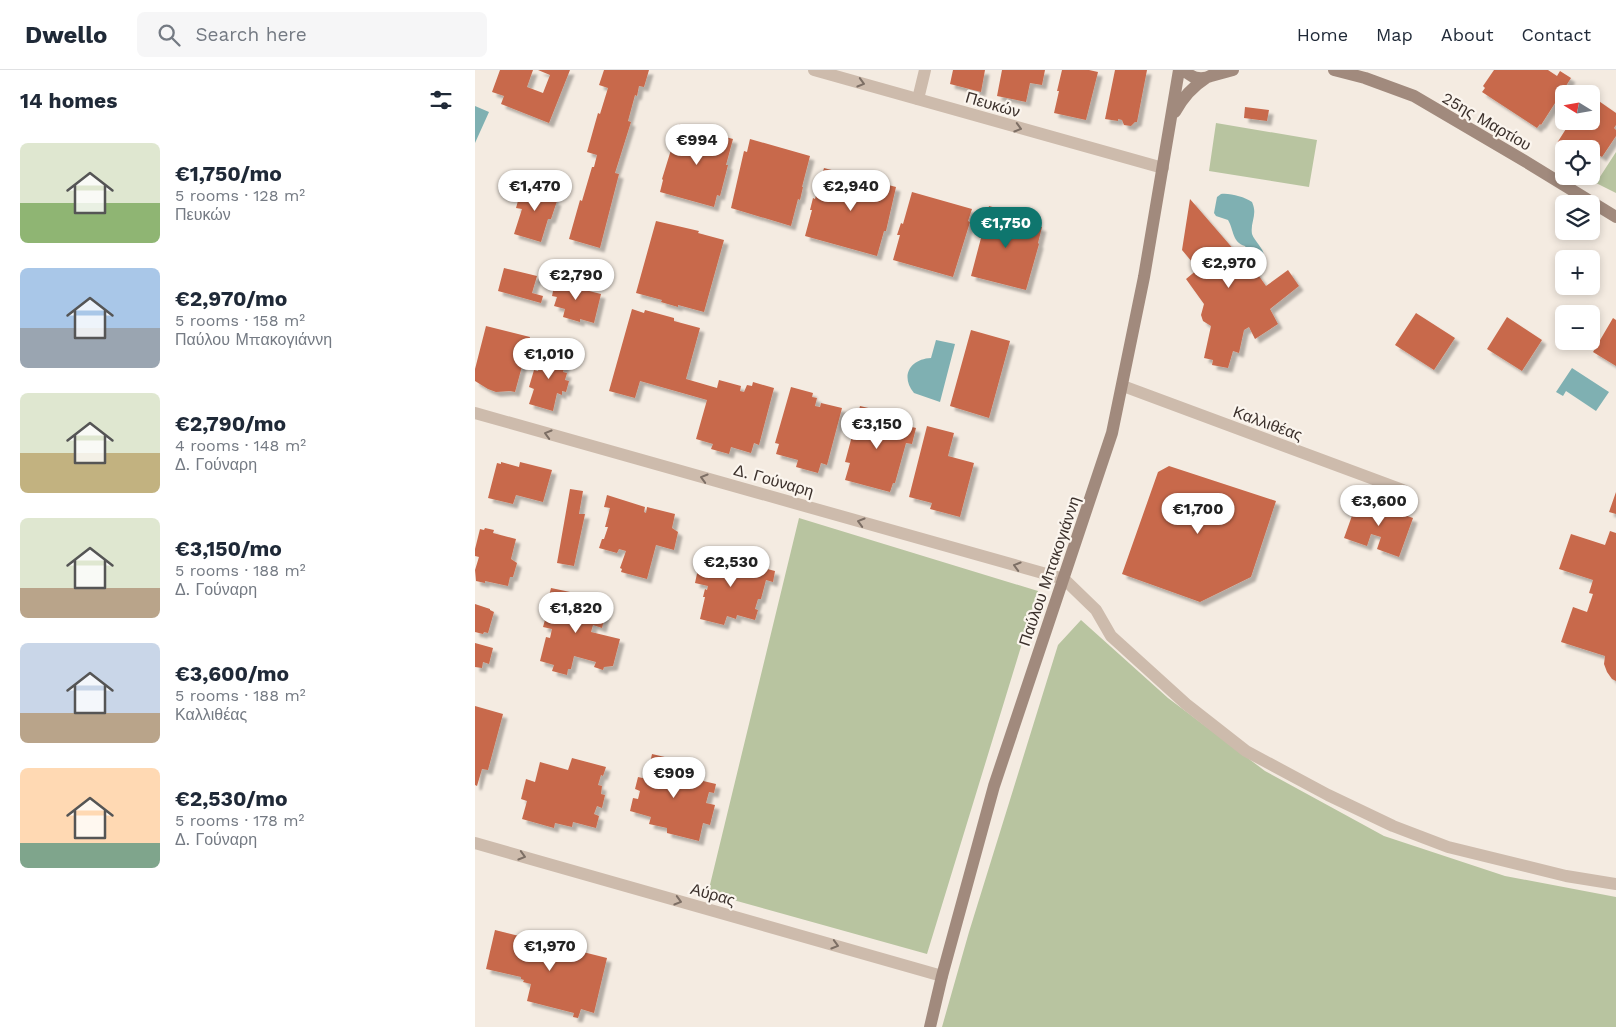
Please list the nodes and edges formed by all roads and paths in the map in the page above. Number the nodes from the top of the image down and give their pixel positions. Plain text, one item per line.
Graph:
1 (814, 70) edge
2 (925, 70) edge
3 (1179, 70) edge
4 (1185, 70) edge
5 (1233, 70) edge
6 (1334, 70) edge
7 (1212, 75) edge
8 (918, 100) junction
9 (1171, 118) junction
10 (1163, 168) junction
11 (1616, 217) edge
12 (1123, 386) junction
13 (475, 413) edge
14 (1403, 490) dead end
15 (1064, 579) junction
16 (475, 843) edge
17 (1616, 884) edge
18 (942, 976) junction
19 (930, 1027) edge

1 -> 8 street, Πευκών
2 - 8 street
3 - 9 main road, Παύλου Μπακογιάννη
4 - 7 main road
5 - 7 main road
6 - 11 main road, 25ης Μαρτίου
7 - 9 main road, Παύλου Μπακογιάννη
8 -> 10 street, Πευκών
9 - 10 main road, Παύλου Μπακογιάννη
10 - 12 main road, Παύλου Μπακογιάννη
12 - 14 street, Καλλιθέας
12 - 15 main road, Παύλου Μπακογιάννη
15 -> 13 street, Δ. Γούναρη
15 - 17 street
15 - 18 main road, Παύλου Μπακογιάννη
16 -> 18 street, Αύρας
18 - 19 main road, Παύλου Μπακογιάννη

